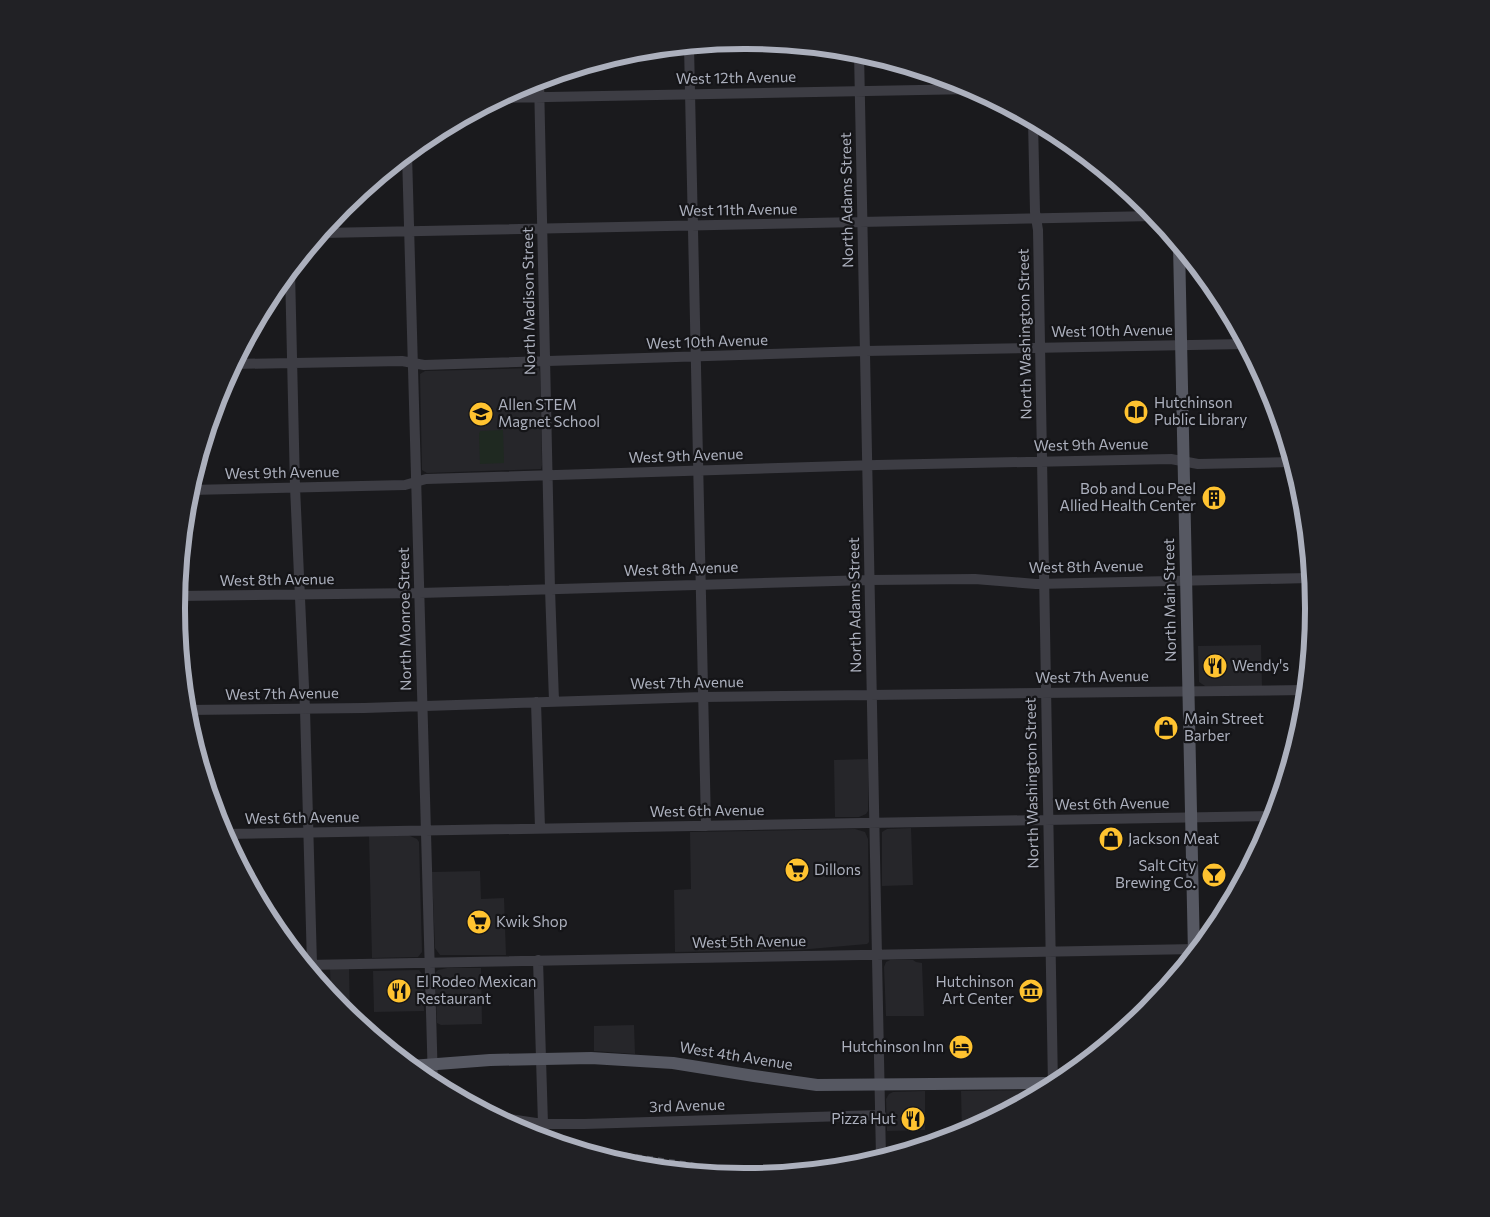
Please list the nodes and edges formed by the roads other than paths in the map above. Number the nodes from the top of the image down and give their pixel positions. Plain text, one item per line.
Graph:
1 (689, 52) edge
2 (859, 61) edge
3 (540, 88) edge
4 (955, 89) edge
5 (860, 91) junction
6 (690, 94) junction
7 (540, 97) junction
8 (516, 98) edge
9 (1033, 129) edge
10 (407, 162) edge
11 (1144, 216) edge
12 (1037, 219) junction
13 (863, 222) junction
14 (692, 226) junction
15 (543, 228) junction
16 (410, 231) junction
17 (330, 233) edge
18 (1179, 256) edge
19 (290, 283) edge
20 (1238, 344) edge
21 (1181, 345) junction
22 (1041, 348) junction
23 (865, 351) junction
24 (695, 357) junction
25 (546, 362) junction
26 (292, 363) junction
27 (413, 363) junction
28 (242, 364) edge
29 (1043, 461) junction
30 (1184, 461) junction
31 (1285, 462) edge
32 (867, 465) junction
33 (698, 471) junction
34 (548, 475) junction
35 (416, 482) junction
36 (294, 487) junction
37 (198, 490) edge
38 (1304, 578) edge
39 (870, 580) junction
40 (1186, 580) junction
41 (700, 584) junction
42 (1044, 584) junction
43 (550, 589) junction
44 (419, 593) junction
45 (185, 596) edge
46 (299, 596) junction
47 (1299, 690) edge
48 (1188, 692) junction
49 (1045, 693) junction
50 (872, 695) junction
51 (703, 697) junction
52 (554, 701) junction
53 (536, 702) junction
54 (422, 706) junction
55 (305, 709) junction
56 (195, 710) edge
57 (1265, 816) edge
58 (1191, 818) junction
59 (1047, 820) junction
60 (874, 823) junction
61 (706, 826) junction
62 (540, 828) junction
63 (425, 831) junction
64 (308, 833) junction
65 (233, 834) edge
66 (1195, 941) edge
67 (1187, 951) edge
68 (1050, 952) junction
69 (877, 955) junction
70 (309, 959) edge
71 (538, 960) junction
72 (429, 963) junction
73 (314, 965) edge
74 (541, 1058) junction
75 (422, 1065) edge
76 (433, 1073) edge
77 (1054, 1075) edge
78 (1040, 1084) edge
79 (880, 1085) junction
80 (881, 1114) junction
81 (518, 1120) edge
82 (543, 1124) junction
83 (881, 1151) edge

1 - 6 street
2 - 5 street, North Adams Street
3 - 7 street, North Madison Street
4 - 5 street, West 12th Avenue
5 - 6 street, West 12th Avenue
5 - 13 street, North Adams Street
6 - 7 street, West 12th Avenue
6 - 14 street
7 - 8 street, West 12th Avenue
7 - 15 street, North Madison Street
9 - 12 street, North Washington Street
10 - 16 street, North Monroe Street
11 - 12 street, West 11th Avenue
12 - 13 street, West 11th Avenue
12 - 22 street, North Washington Street
13 - 14 street, West 11th Avenue
13 - 23 street, North Adams Street
14 - 15 street, West 11th Avenue
14 - 24 street
15 - 16 street, West 11th Avenue
15 - 25 street, North Madison Street
16 - 17 street, West 11th Avenue
16 - 27 street, North Monroe Street
18 - 21 main road, North Main Street
19 - 26 street
20 - 21 street, West 10th Avenue
21 - 22 street, West 10th Avenue
21 - 30 main road, North Main Street
22 - 23 street, West 10th Avenue
22 - 29 street, North Washington Street
23 - 24 street, West 10th Avenue
23 - 32 street, North Adams Street
24 - 25 street, West 10th Avenue
24 - 33 street
25 - 27 street, West 10th Avenue
25 - 34 street, North Madison Street
26 - 27 street, West 10th Avenue
26 - 28 street, West 10th Avenue
26 - 36 street
27 - 35 street, North Monroe Street
29 - 30 street, West 9th Avenue
29 - 32 street, West 9th Avenue
29 - 42 street, North Washington Street
30 - 31 street, West 9th Avenue
30 - 40 main road, North Main Street
32 - 33 street, West 9th Avenue
32 - 39 street, North Adams Street
33 - 34 street, West 9th Avenue
33 - 41 street
34 - 35 street, West 9th Avenue
34 - 43 street, North Madison Street
35 - 36 street, West 9th Avenue
35 - 44 street, North Monroe Street
36 - 37 street, West 9th Avenue
36 - 46 street
38 - 40 street, West 8th Avenue
39 - 41 street, West 8th Avenue
39 - 42 street, West 8th Avenue
39 - 50 street, North Adams Street
40 - 42 street, West 8th Avenue
40 - 48 main road, North Main Street
41 - 43 street, West 8th Avenue
41 - 51 street
42 - 49 street, North Washington Street
43 - 44 street, West 8th Avenue
43 - 52 street, North Madison Street
44 - 46 street, West 8th Avenue
44 - 54 street, North Monroe Street
45 - 46 street, West 8th Avenue
46 - 55 street
47 - 48 street, West 7th Avenue
48 - 49 street, West 7th Avenue
48 - 58 main road, North Main Street
49 - 50 street, West 7th Avenue
49 - 59 street, North Washington Street
50 - 51 street, West 7th Avenue
50 - 60 street, North Adams Street
51 - 52 street, West 7th Avenue
51 - 61 street
52 - 53 street, West 7th Avenue
53 - 54 street, West 7th Avenue
53 - 62 street
54 - 55 street, West 7th Avenue
54 - 63 street, North Monroe Street
55 - 56 street, West 7th Avenue
55 - 64 street
57 - 58 street, West 6th Avenue
58 - 59 street, West 6th Avenue
58 - 66 main road, North Main Street
59 - 60 street, West 6th Avenue
59 - 68 street, North Washington Street
60 - 61 street, West 6th Avenue
60 - 69 street, North Adams Street
61 - 62 street, West 6th Avenue
62 - 63 street, West 6th Avenue
63 - 64 street, West 6th Avenue
63 - 72 street, North Monroe Street
64 - 65 street, West 6th Avenue
64 - 70 street
67 - 68 street, West 5th Avenue
68 - 69 street, West 5th Avenue
68 - 77 street, North Washington Street
69 - 71 street, West 5th Avenue
69 - 79 street, North Adams Street
71 - 72 street, West 5th Avenue
71 - 74 street
72 - 73 street, West 5th Avenue
72 - 76 street, North Monroe Street
74 - 75 main road, West 4th Avenue
74 - 79 main road, West 4th Avenue
74 - 82 street
78 - 79 main road, West 4th Avenue
79 - 80 street, North Adams Street
80 - 82 street, 3rd Avenue
80 - 83 street, North Adams Street
81 - 82 street, 3rd Avenue

